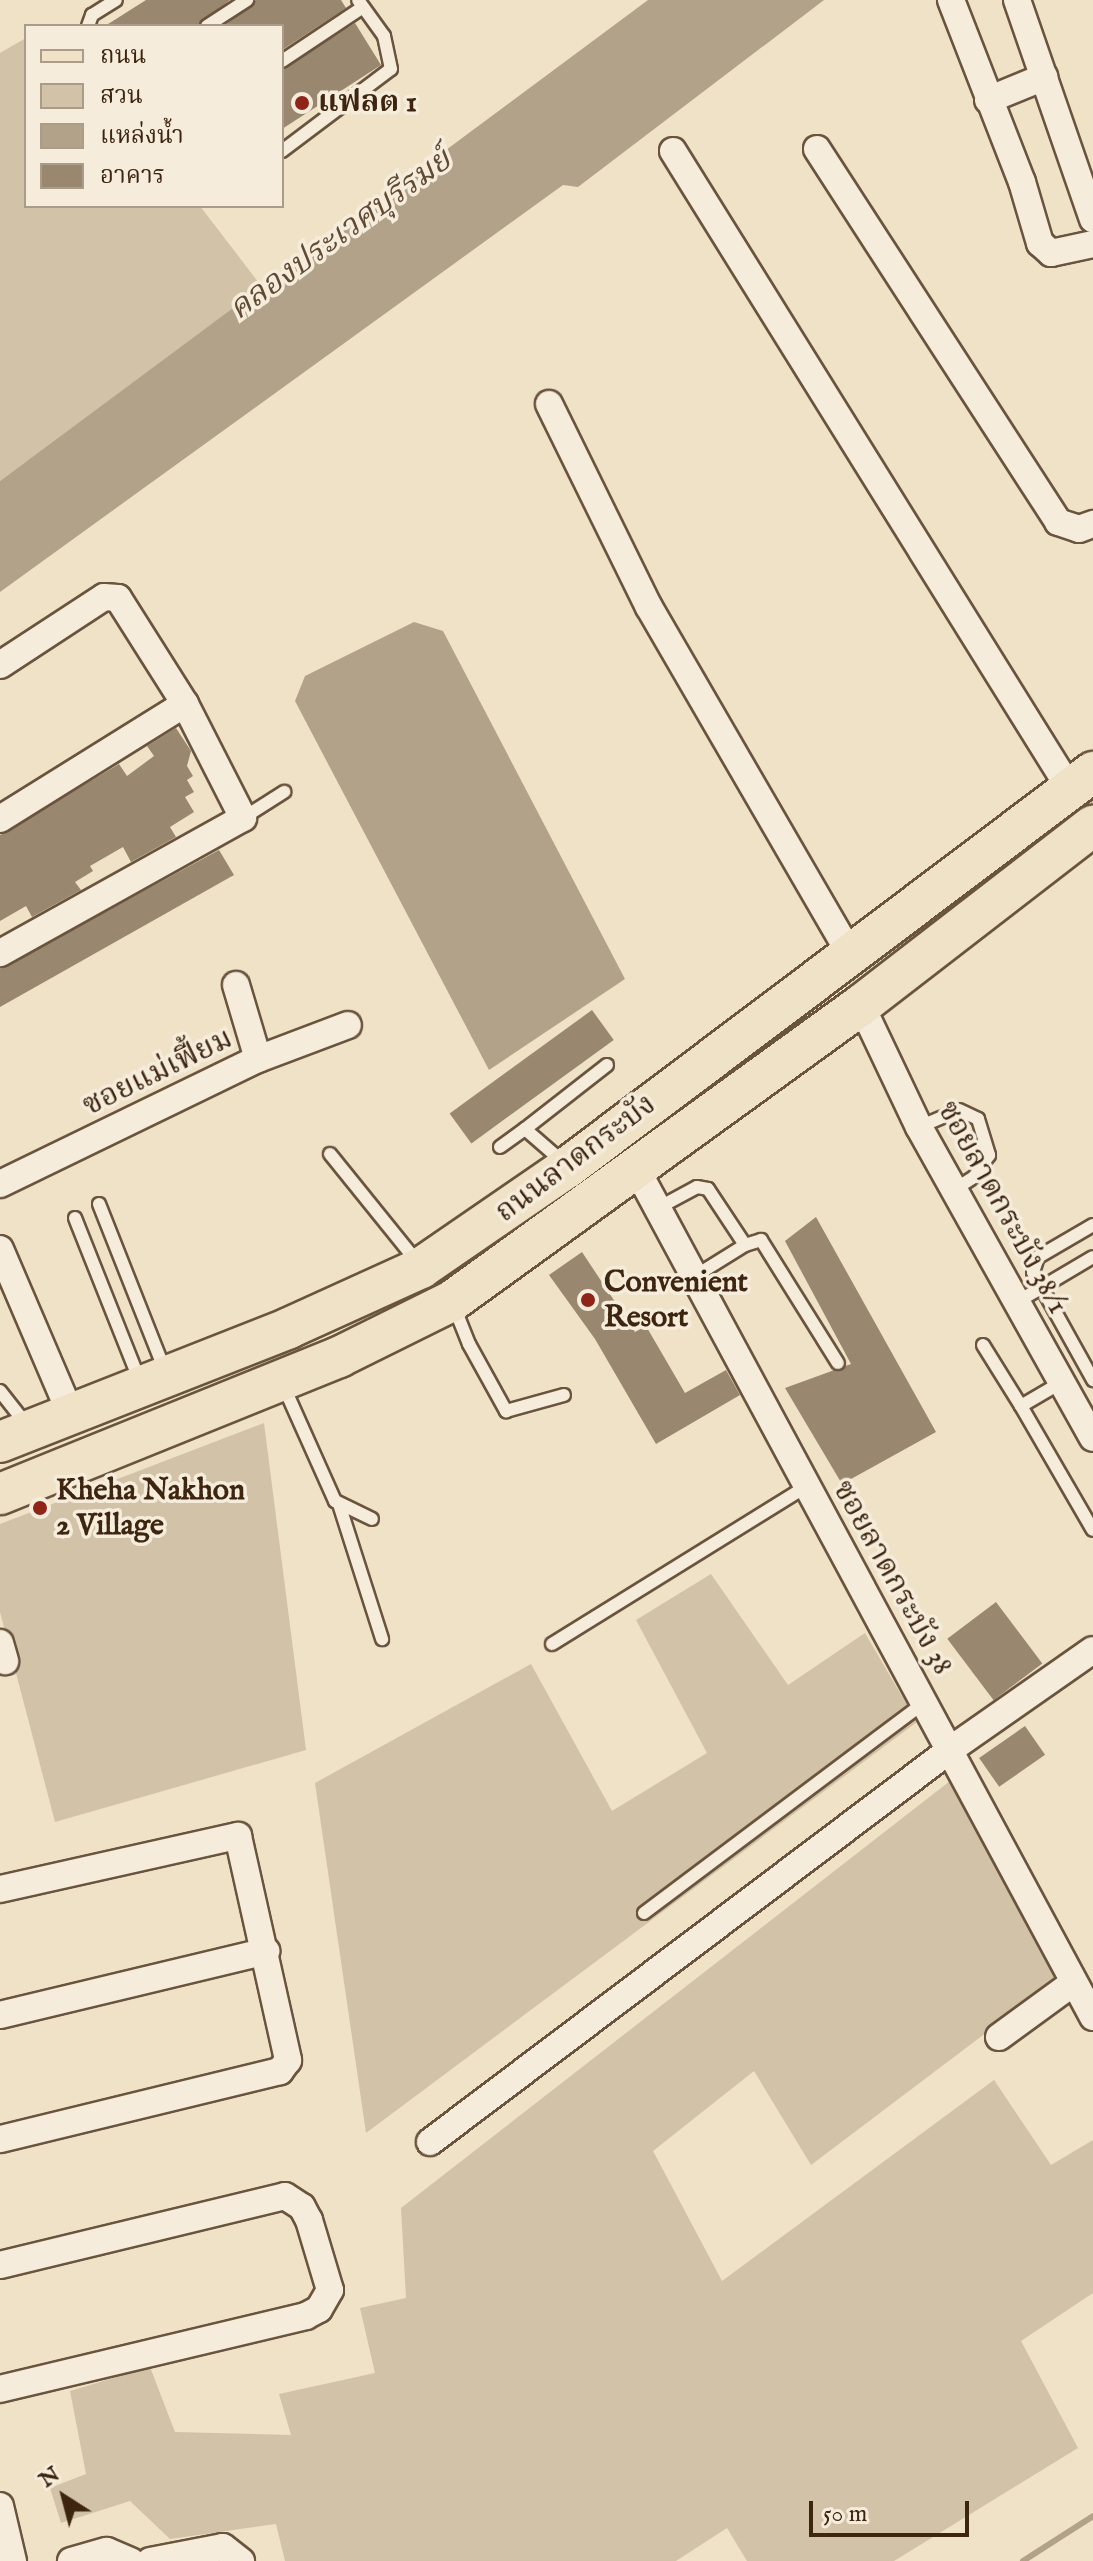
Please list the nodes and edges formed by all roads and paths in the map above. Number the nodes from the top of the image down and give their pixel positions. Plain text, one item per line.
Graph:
1 (116, 0) edge
2 (247, 0) edge
3 (951, 0) edge
4 (1017, 0) edge
5 (360, 4) edge
6 (89, 24) edge
7 (210, 24) edge
8 (284, 60) edge
9 (1044, 77) junction
10 (988, 100) junction
11 (284, 149) edge
12 (817, 149) dead end
13 (673, 151) dead end
14 (1093, 219) edge
15 (1093, 244) edge
16 (549, 404) dead end
17 (1093, 524) edge
18 (0, 665) edge
19 (185, 704) junction
20 (1082, 780) edge
21 (284, 792) dead end
22 (243, 818) junction
23 (0, 819) edge
24 (1093, 826) edge
25 (0, 953) edge
26 (851, 955) junction
27 (236, 985) dead end
28 (861, 1005) junction
29 (348, 1025) dead end
30 (258, 1059) junction
31 (607, 1065) dead end
32 (679, 1082) junction
33 (708, 1116) junction
34 (919, 1127) junction
35 (525, 1129) junction
36 (500, 1147) dead end
37 (330, 1154) dead end
38 (568, 1167) junction
39 (637, 1170) junction
40 (0, 1184) edge
41 (954, 1190) junction
42 (99, 1204) dead end
43 (655, 1210) junction
44 (75, 1218) dead end
45 (1093, 1225) edge
46 (745, 1245) junction
47 (0, 1249) edge
48 (1093, 1257) edge
49 (421, 1268) junction
50 (692, 1278) junction
51 (1040, 1288) junction
52 (452, 1301) junction
53 (1017, 1302) junction
54 (983, 1345) dead end
55 (838, 1363) dead end
56 (282, 1380) junction
57 (1093, 1380) edge
58 (1062, 1382) junction
59 (155, 1383) junction
60 (0, 1391) edge
61 (564, 1395) dead end
62 (1021, 1406) junction
63 (71, 1415) junction
64 (15, 1436) edge
65 (1093, 1438) edge
66 (805, 1487) junction
67 (0, 1494) edge
68 (339, 1504) junction
69 (372, 1519) dead end
70 (1093, 1530) edge
71 (382, 1639) dead end
72 (552, 1644) dead end
73 (1093, 1650) edge
74 (925, 1702) junction
75 (950, 1750) junction
76 (0, 1889) edge
77 (644, 1913) dead end
78 (266, 1951) junction
79 (1073, 1983) junction
80 (0, 2015) edge
81 (1093, 2017) edge
82 (999, 2037) dead end
83 (0, 2139) edge
84 (430, 2142) dead end
85 (0, 2265) edge
86 (0, 2389) edge
87 (0, 2506) edge
88 (13, 2561) edge
89 (71, 2561) edge
90 (131, 2561) edge
91 (150, 2561) edge
92 (241, 2561) edge

1 - 6 lane
2 - 7 lane
3 - 10 street
4 - 9 street
5 - 8 lane
5 - 11 lane
9 - 10 street
9 - 14 street
10 - 15 street
12 - 17 street
13 - 20 street
16 - 26 street
18 - 19 street
19 - 22 street
19 - 23 street
20 - 26 main road, ถนนลาดกระบัง
21 - 22 lane
22 - 25 street
24 - 28 main road, ถนนลาดกระบัง
26 - 32 main road, ถนนลาดกระบัง
27 - 30 street
28 - 33 main road, ถนนลาดกระบัง
28 - 34 street, ซอยลาดกระบัง 38/1
29 - 30 street, ซอยแม่เฟี้ยม
30 - 40 street, ซอยแม่เฟี้ยม
31 - 35 lane
32 - 33 main road
32 - 38 main road, ถนนลาดกระบัง
33 - 39 main road, ถนนลาดกระบัง
34 - 41 street, ซอยลาดกระบัง 38/1
34 - 41 lane
35 - 36 lane
35 - 38 lane
37 - 49 lane
38 - 49 main road, ถนนลาดกระบัง
39 - 43 street, ซอยลาดกระบัง 38
39 - 52 main road, ถนนลาดกระบัง
41 - 53 street, ซอยลาดกระบัง 38/1
42 - 59 lane
43 - 46 lane
43 - 50 street, ซอยลาดกระบัง 38
44 - 59 lane
45 - 51 lane
46 - 50 lane
46 - 55 lane
47 - 63 street
48 - 51 lane
49 - 59 main road, ถนนลาดกระบัง
50 - 66 street, ซอยลาดกระบัง 38
51 - 53 lane
51 - 57 lane
52 - 56 main road, ถนนลาดกระบัง
52 - 61 lane
53 - 58 street, ซอยลาดกระบัง 38/1
54 - 62 lane
56 - 67 main road, ถนนลาดกระบัง
56 - 68 lane
58 - 62 lane
58 - 65 street, ซอยลาดกระบัง 38/1
59 - 63 main road, ถนนลาดกระบัง
60 - 64 lane
62 - 70 lane
63 - 64 main road, ถนนลาดกระบัง
66 - 72 lane
66 - 74 street, ซอยลาดกระบัง 38
68 - 69 lane
68 - 71 lane
73 - 75 street
74 - 75 street, ซอยลาดกระบัง 38
74 - 77 lane
75 - 79 street, ซอยลาดกระบัง 38
75 - 84 street
76 - 78 street
78 - 80 street
78 - 83 street
79 - 81 street, ซอยลาดกระบัง 38
79 - 82 street
85 - 86 street
87 - 88 street
89 - 90 street
91 - 92 street

